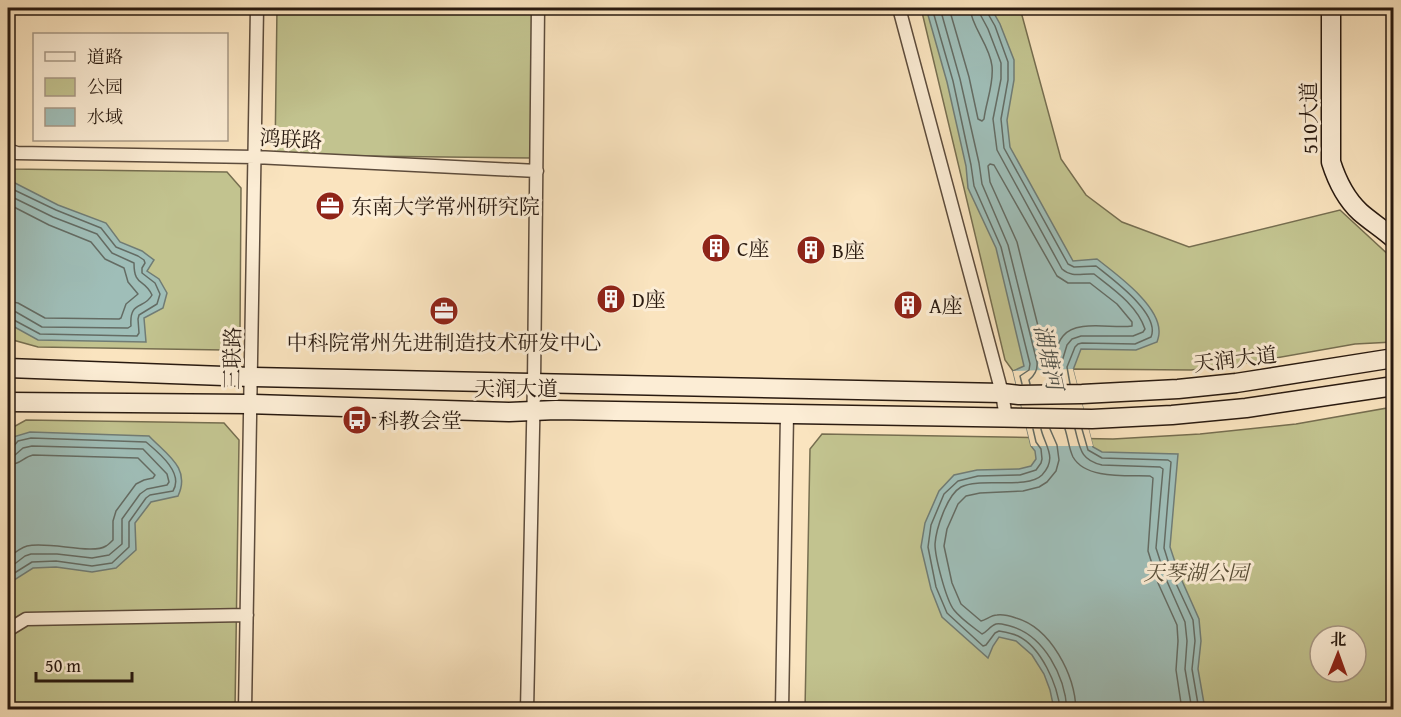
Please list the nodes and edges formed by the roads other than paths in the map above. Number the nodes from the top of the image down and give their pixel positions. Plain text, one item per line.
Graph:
1 (257, 8) edge
2 (538, 8) edge
3 (899, 8) edge
4 (1331, 8) edge
5 (8, 150) edge
6 (255, 157) junction
7 (537, 171) junction
8 (1394, 239) edge
9 (1394, 358) edge
10 (8, 368) edge
11 (251, 377) junction
12 (534, 383) junction
13 (1394, 386) edge
14 (1010, 394) junction
15 (8, 402) edge
16 (250, 404) junction
17 (533, 411) junction
18 (788, 414) junction
19 (1006, 418) junction
20 (247, 615) junction
21 (8, 630) edge
22 (245, 710) edge
23 (527, 710) edge
24 (782, 710) edge

1 - 6 street, 三联路
2 - 7 street
3 - 14 street
4 - 8 street, 510大道
5 - 6 street, 鸿联路
6 - 7 street, 鸿联路
6 - 11 street, 三联路
7 - 12 street
9 - 14 street, 天润大道
10 - 11 street, 天润大道
11 - 12 street, 天润大道
11 - 16 street, 三联路
12 - 14 street, 天润大道
12 - 17 street
13 - 19 street, 天润大道
14 - 19 street
15 - 16 street, 天润大道
16 - 17 street, 天润大道
16 - 20 street, 三联路
17 - 18 street, 天润大道
17 - 23 street
18 - 19 street, 天润大道
18 - 24 street
20 - 21 street
20 - 22 street, 三联路

